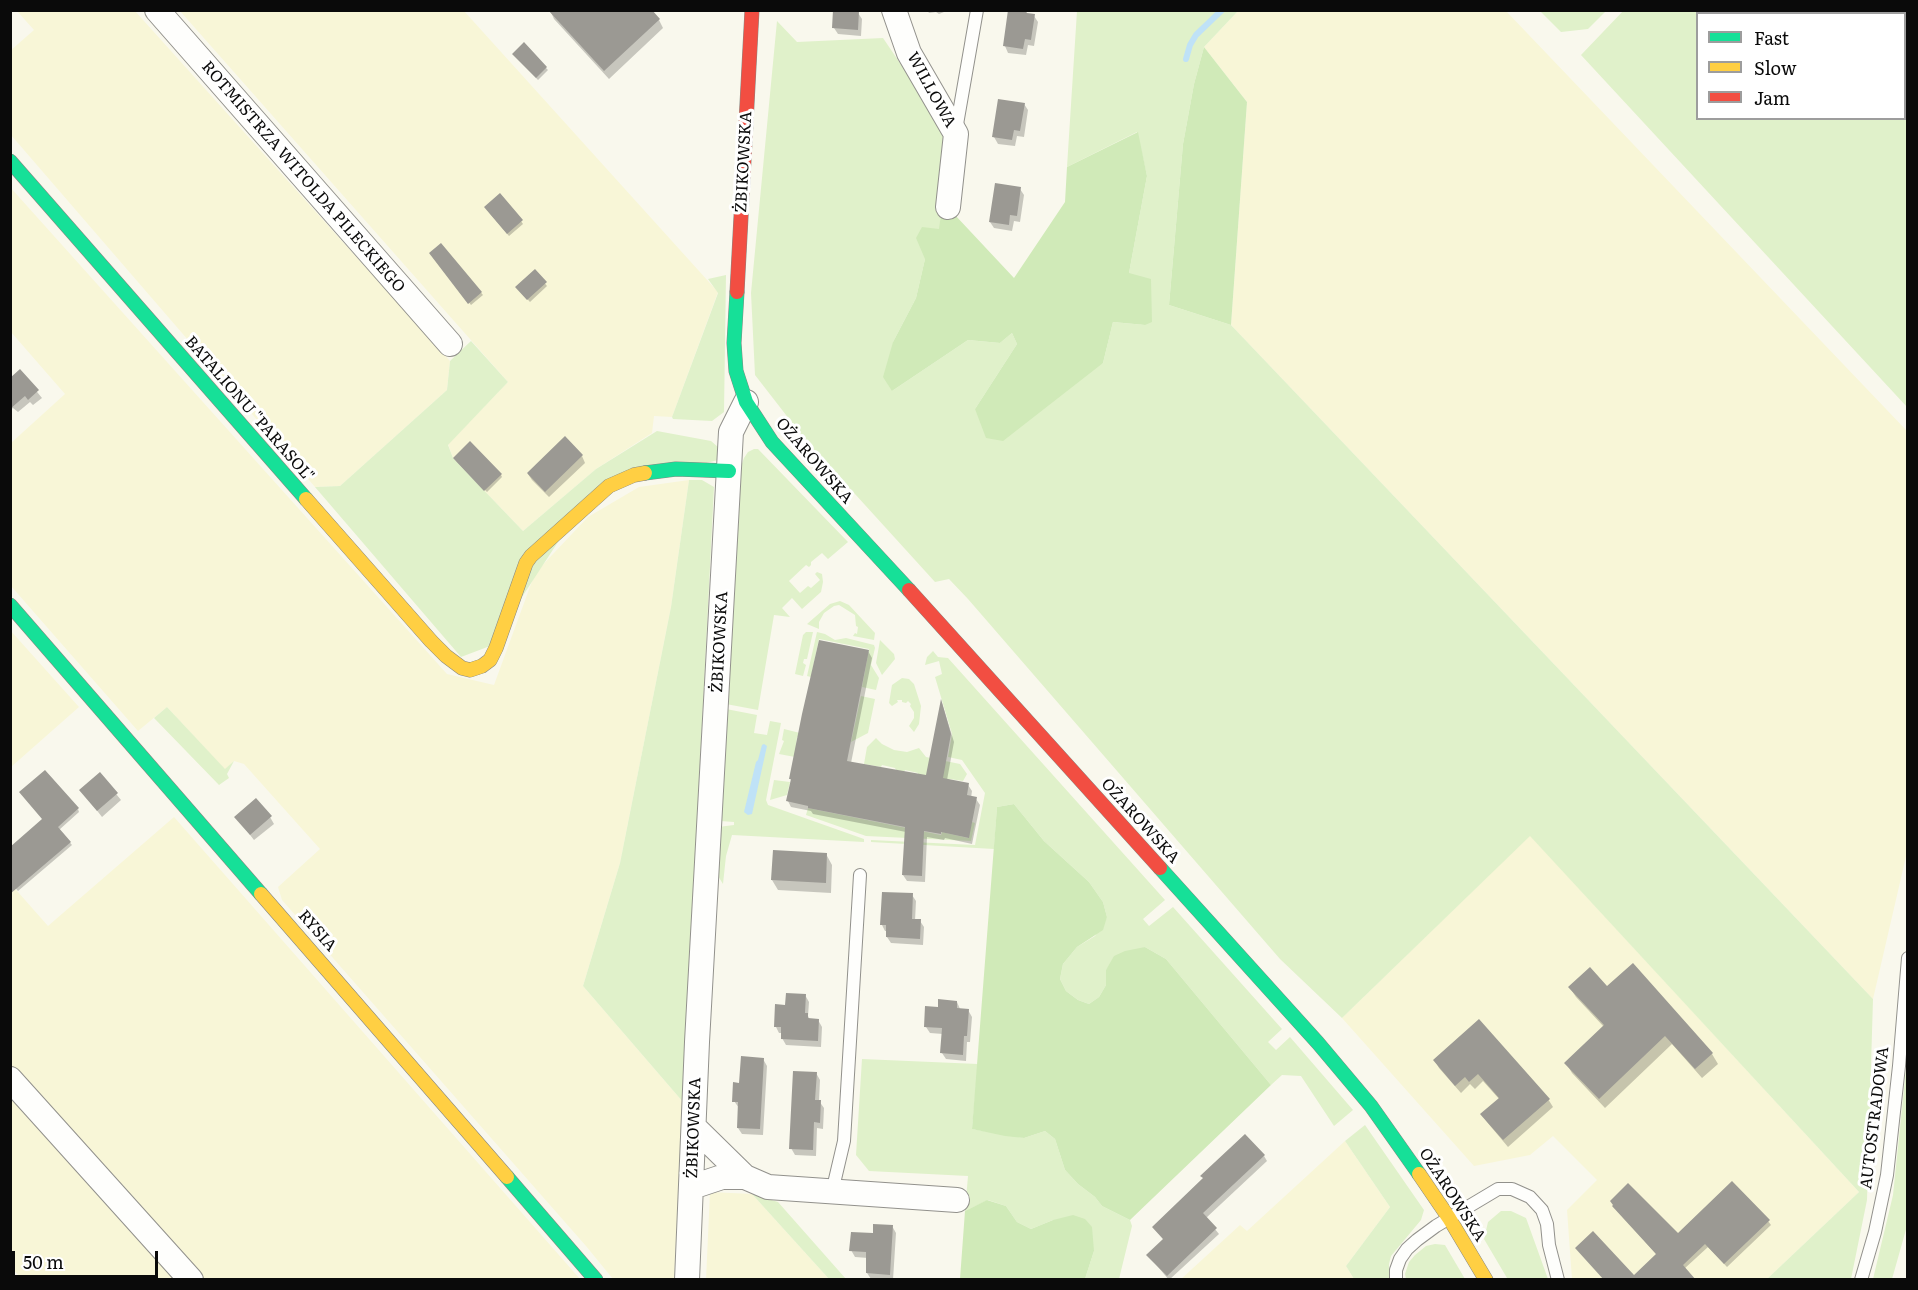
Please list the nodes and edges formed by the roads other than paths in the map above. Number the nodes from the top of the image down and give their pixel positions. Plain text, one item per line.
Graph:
1 (157, 10) edge
2 (752, 10) edge
3 (894, 10) edge
4 (977, 10) edge
5 (956, 134) junction
6 (10, 161) edge
7 (948, 207) dead end
8 (450, 344) dead end
9 (746, 402) junction
10 (729, 471) junction
11 (10, 605) edge
12 (860, 875) dead end
13 (1908, 958) edge
14 (10, 1079) edge
15 (694, 1128) junction
16 (745, 1177) junction
17 (692, 1187) junction
18 (832, 1192) junction
19 (957, 1200) dead end
20 (1449, 1218) junction
21 (191, 1280) edge
22 (596, 1280) edge
23 (687, 1280) edge
24 (1396, 1280) edge
25 (1486, 1280) edge
26 (1558, 1280) edge
27 (1861, 1280) edge

1 - 8 street, ROTMISTRZA WITOLDA PILECKIEGO
2 - 9 street, ŻBIKOWSKA
3 - 5 street, WILLOWA
4 - 5 lane
5 - 7 street, WILLOWA
6 - 10 street, BATALIONU "PARASOL"
9 - 10 street, ŻBIKOWSKA
9 - 20 street, OŻAROWSKA
10 - 15 street, ŻBIKOWSKA
11 - 22 street, RYSIA
12 - 18 lane
13 - 27 lane, AUTOSTRADOWA
14 - 21 street
15 - 16 street
15 - 17 street, ŻBIKOWSKA
16 - 17 street
16 - 18 street
17 - 23 street, ŻBIKOWSKA
18 - 19 street
20 - 24 lane
20 - 25 street, OŻAROWSKA
20 - 26 lane

